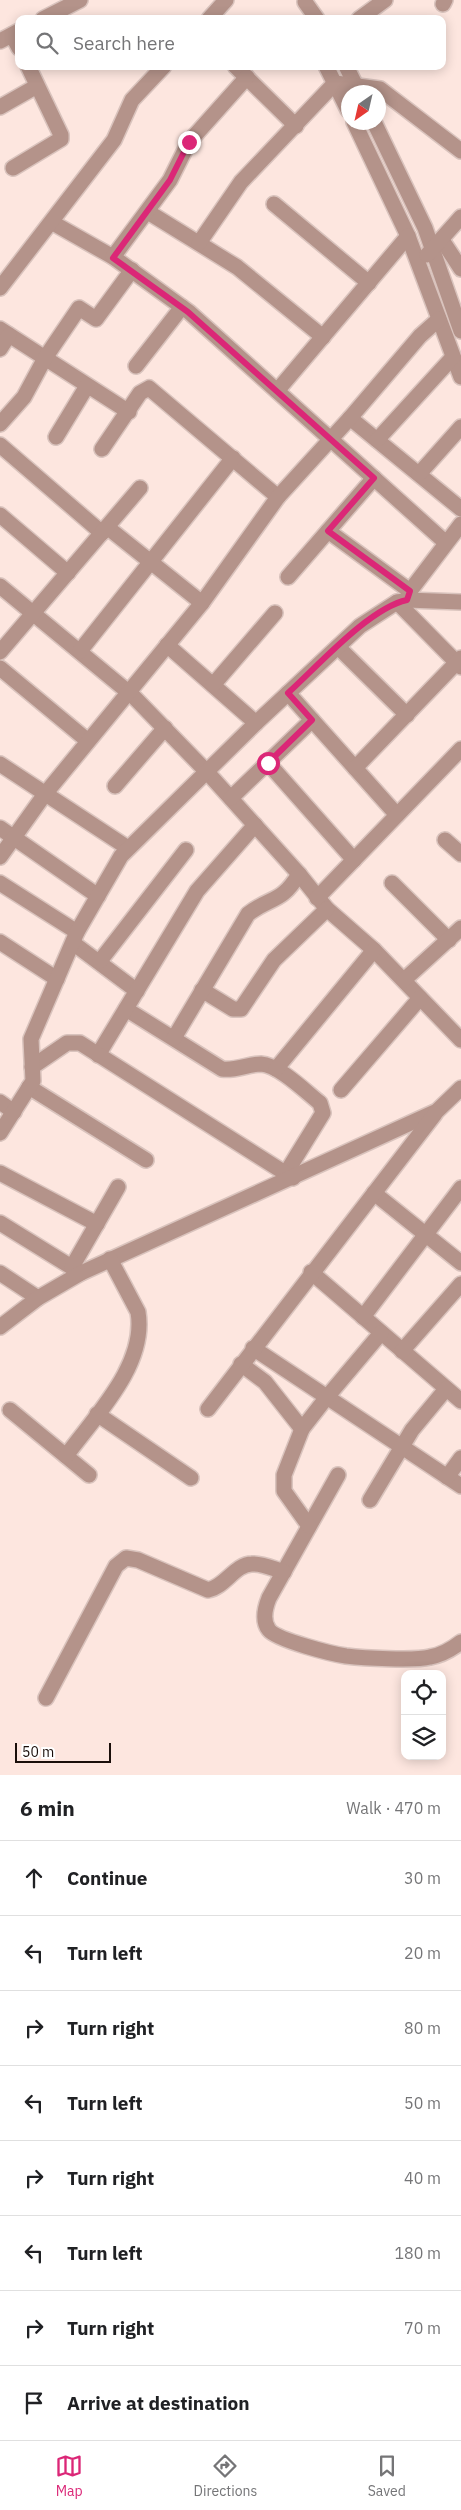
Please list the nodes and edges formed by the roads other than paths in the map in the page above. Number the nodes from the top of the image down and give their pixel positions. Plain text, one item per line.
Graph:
1 (80, 0) edge
2 (226, 0) edge
3 (385, 0) edge
4 (305, 1) edge
5 (51, 15) edge
6 (213, 15) edge
7 (308, 15) edge
8 (315, 15) edge
9 (364, 15) edge
10 (30, 70) edge
11 (160, 70) edge
12 (239, 70) edge
13 (328, 70) edge
14 (348, 70) edge
15 (246, 78) junction
16 (336, 83) junction
17 (343, 85) edge
18 (355, 85) edge
19 (38, 86) junction
20 (341, 94) edge
21 (386, 94) edge
22 (0, 107) edge
23 (296, 126) junction
24 (358, 130) edge
25 (378, 130) edge
26 (461, 151) edge
27 (13, 168) dead end
28 (274, 204) dead end
29 (148, 212) junction
30 (461, 217) edge
31 (53, 223) junction
32 (408, 236) junction
33 (199, 243) junction
34 (437, 244) junction
35 (113, 258) junction
36 (419, 264) junction
37 (132, 270) junction
38 (461, 270) edge
39 (369, 283) junction
40 (0, 288) edge
41 (182, 307) junction
42 (439, 319) junction
43 (461, 331) edge
44 (5, 332) edge
45 (323, 337) junction
46 (0, 349) edge
47 (453, 357) junction
48 (45, 358) junction
49 (136, 366) dead end
50 (461, 377) edge
51 (88, 386) junction
52 (276, 391) junction
53 (129, 412) junction
54 (350, 418) junction
55 (0, 424) edge
56 (461, 427) edge
57 (56, 437) dead end
58 (330, 440) junction
59 (377, 440) junction
60 (0, 446) edge
61 (102, 449) dead end
62 (233, 458) junction
63 (419, 474) junction
64 (374, 478) junction
65 (140, 488) dead end
66 (278, 497) junction
67 (461, 508) edge
68 (0, 515) edge
69 (461, 524) edge
70 (104, 530) junction
71 (328, 531) junction
72 (445, 542) junction
73 (150, 562) junction
74 (68, 573) junction
75 (288, 577) dead end
76 (0, 586) edge
77 (405, 598) junction
78 (461, 602) edge
79 (202, 603) junction
80 (33, 613) junction
81 (275, 613) dead end
82 (167, 645) junction
83 (338, 647) junction
84 (80, 651) junction
85 (0, 652) edge
86 (460, 662) edge
87 (0, 668) edge
88 (213, 685) junction
89 (128, 692) junction
90 (288, 693) junction
91 (407, 715) junction
92 (312, 720) junction
93 (256, 723) junction
94 (165, 728) junction
95 (88, 741) junction
96 (460, 753) edge
97 (268, 763) junction
98 (0, 764) edge
99 (355, 768) junction
100 (207, 772) junction
101 (115, 786) dead end
102 (45, 794) junction
103 (231, 798) junction
104 (397, 815) junction
105 (255, 825) junction
106 (0, 828) edge
107 (15, 837) junction
108 (445, 840) dead end
109 (128, 848) junction
110 (186, 850) dead end
111 (461, 854) edge
112 (0, 857) edge
113 (354, 860) junction
114 (299, 874) junction
115 (0, 883) edge
116 (392, 883) dead end
117 (98, 896) junction
118 (322, 904) junction
119 (457, 936) edge
120 (75, 938) junction
121 (0, 942) edge
122 (374, 950) junction
123 (100, 962) junction
124 (58, 979) junction
125 (404, 980) junction
126 (202, 990) junction
127 (137, 991) junction
128 (420, 998) junction
129 (126, 1008) junction
130 (174, 1038) junction
131 (461, 1040) edge
132 (98, 1055) junction
133 (32, 1067) junction
134 (276, 1069) junction
135 (29, 1087) junction
136 (341, 1090) dead end
137 (460, 1091) edge
138 (0, 1102) edge
139 (437, 1111) junction
140 (14, 1112) junction
141 (0, 1133) edge
142 (146, 1160) dead end
143 (0, 1173) edge
144 (289, 1175) junction
145 (118, 1187) dead end
146 (461, 1188) edge
147 (374, 1193) junction
148 (0, 1223) edge
149 (96, 1224) junction
150 (426, 1234) junction
151 (110, 1259) junction
152 (461, 1263) edge
153 (76, 1270) junction
154 (311, 1272) junction
155 (0, 1273) edge
156 (461, 1284) edge
157 (38, 1298) junction
158 (363, 1317) junction
159 (0, 1327) edge
160 (382, 1333) junction
161 (253, 1348) junction
162 (402, 1351) junction
163 (241, 1364) junction
164 (446, 1389) junction
165 (327, 1397) junction
166 (461, 1402) edge
167 (208, 1408) dead end
168 (10, 1410) dead end
169 (97, 1414) junction
170 (302, 1429) junction
171 (401, 1446) junction
172 (66, 1456) junction
173 (461, 1458) edge
174 (89, 1475) dead end
175 (338, 1475) dead end
176 (447, 1477) junction
177 (191, 1478) dead end
178 (461, 1486) edge
179 (370, 1500) dead end
180 (309, 1526) junction
181 (284, 1572) junction
182 (461, 1642) edge
183 (46, 1698) dead end

1 - 5 street
2 - 6 street
3 - 9 street
4 - 7 street
4 - 8 street
10 - 19 street
11 - 31 street
12 - 15 street
13 - 16 street
14 - 18 street
15 - 23 street
15 - 29 street
16 - 17 street
16 - 20 street
16 - 23 street
19 - 22 street
19 - 27 street
21 - 26 street
23 - 33 street
24 - 32 street
25 - 34 street
28 - 39 street
29 - 33 street
29 - 35 street
30 - 34 street
31 - 35 street
31 - 40 street
32 - 36 street
32 - 39 street
33 - 45 street
34 - 36 street
34 - 38 street
34 - 43 street
35 - 37 street
36 - 42 street
37 - 41 street
37 - 48 street
39 - 45 street
41 - 49 street
41 - 52 street
42 - 47 street
42 - 54 street
44 - 46 street
44 - 48 street
45 - 52 street
47 - 50 street
47 - 59 street
48 - 51 street
48 - 55 street
51 - 53 street
51 - 57 street
52 - 58 street
53 - 61 street
53 - 62 street
54 - 58 street
54 - 59 street
56 - 63 street
58 - 64 street
58 - 66 street
59 - 63 street
60 - 70 street
62 - 66 street
62 - 73 street
63 - 67 street
64 - 71 street
64 - 72 street
65 - 70 street
66 - 79 street
68 - 74 street
69 - 72 street
70 - 73 street
70 - 74 street
71 - 75 street
71 - 77 street
72 - 77 street
73 - 79 street
73 - 84 street
74 - 80 street
76 - 80 street
77 - 78 street
77 - 83 street
77 - 86 street
79 - 82 street
80 - 84 street
80 - 85 street
81 - 88 street
82 - 88 street
82 - 89 street
83 - 90 street
83 - 91 street
84 - 89 street
86 - 91 street
87 - 95 street
88 - 93 street
89 - 94 street
89 - 95 street
90 - 92 street
90 - 93 street
91 - 99 street
92 - 97 street
92 - 99 street
93 - 100 street
94 - 100 street
94 - 101 street
95 - 102 street
96 - 104 street
97 - 103 street
97 - 113 street
98 - 102 street
99 - 104 street
100 - 103 street
100 - 109 street
102 - 107 street
102 - 109 street
103 - 105 street
104 - 113 street
105 - 114 street
105 - 127 street
106 - 107 street
107 - 112 street
107 - 117 street
108 - 111 street
109 - 117 street
110 - 123 street
113 - 118 street
114 - 118 street
114 - 126 street
115 - 120 street
116 - 119 street
117 - 120 street
118 - 122 street
118 - 126 street
119 - 125 street
120 - 123 street
120 - 124 street
121 - 124 street
122 - 125 street
122 - 134 street
123 - 127 street
124 - 133 street
125 - 128 street
126 - 130 street
127 - 129 street
128 - 131 street
128 - 136 street
129 - 130 street
129 - 132 street
130 - 134 street
132 - 133 street
132 - 144 street
133 - 135 street
134 - 144 street
135 - 140 street
135 - 142 street
137 - 139 street
138 - 140 street
139 - 144 street
139 - 147 street
140 - 141 street
143 - 149 street
144 - 151 street
145 - 149 street
146 - 150 street
147 - 150 street
147 - 154 street
148 - 153 street
149 - 153 street
150 - 152 street
150 - 158 street
151 - 153 street
151 - 169 street
153 - 157 street
154 - 158 street
154 - 161 street
155 - 157 street
156 - 162 street
157 - 159 street
158 - 160 street
160 - 162 street
160 - 165 street
161 - 163 street
161 - 165 street
162 - 164 street
163 - 167 street
163 - 170 street
164 - 166 street
164 - 171 street
165 - 170 street
165 - 171 street
168 - 172 street
169 - 172 street
169 - 177 street
170 - 180 street
171 - 176 street
171 - 179 street
172 - 174 street
173 - 176 street
175 - 180 street
176 - 178 street
180 - 181 street
181 - 182 street
181 - 183 street

